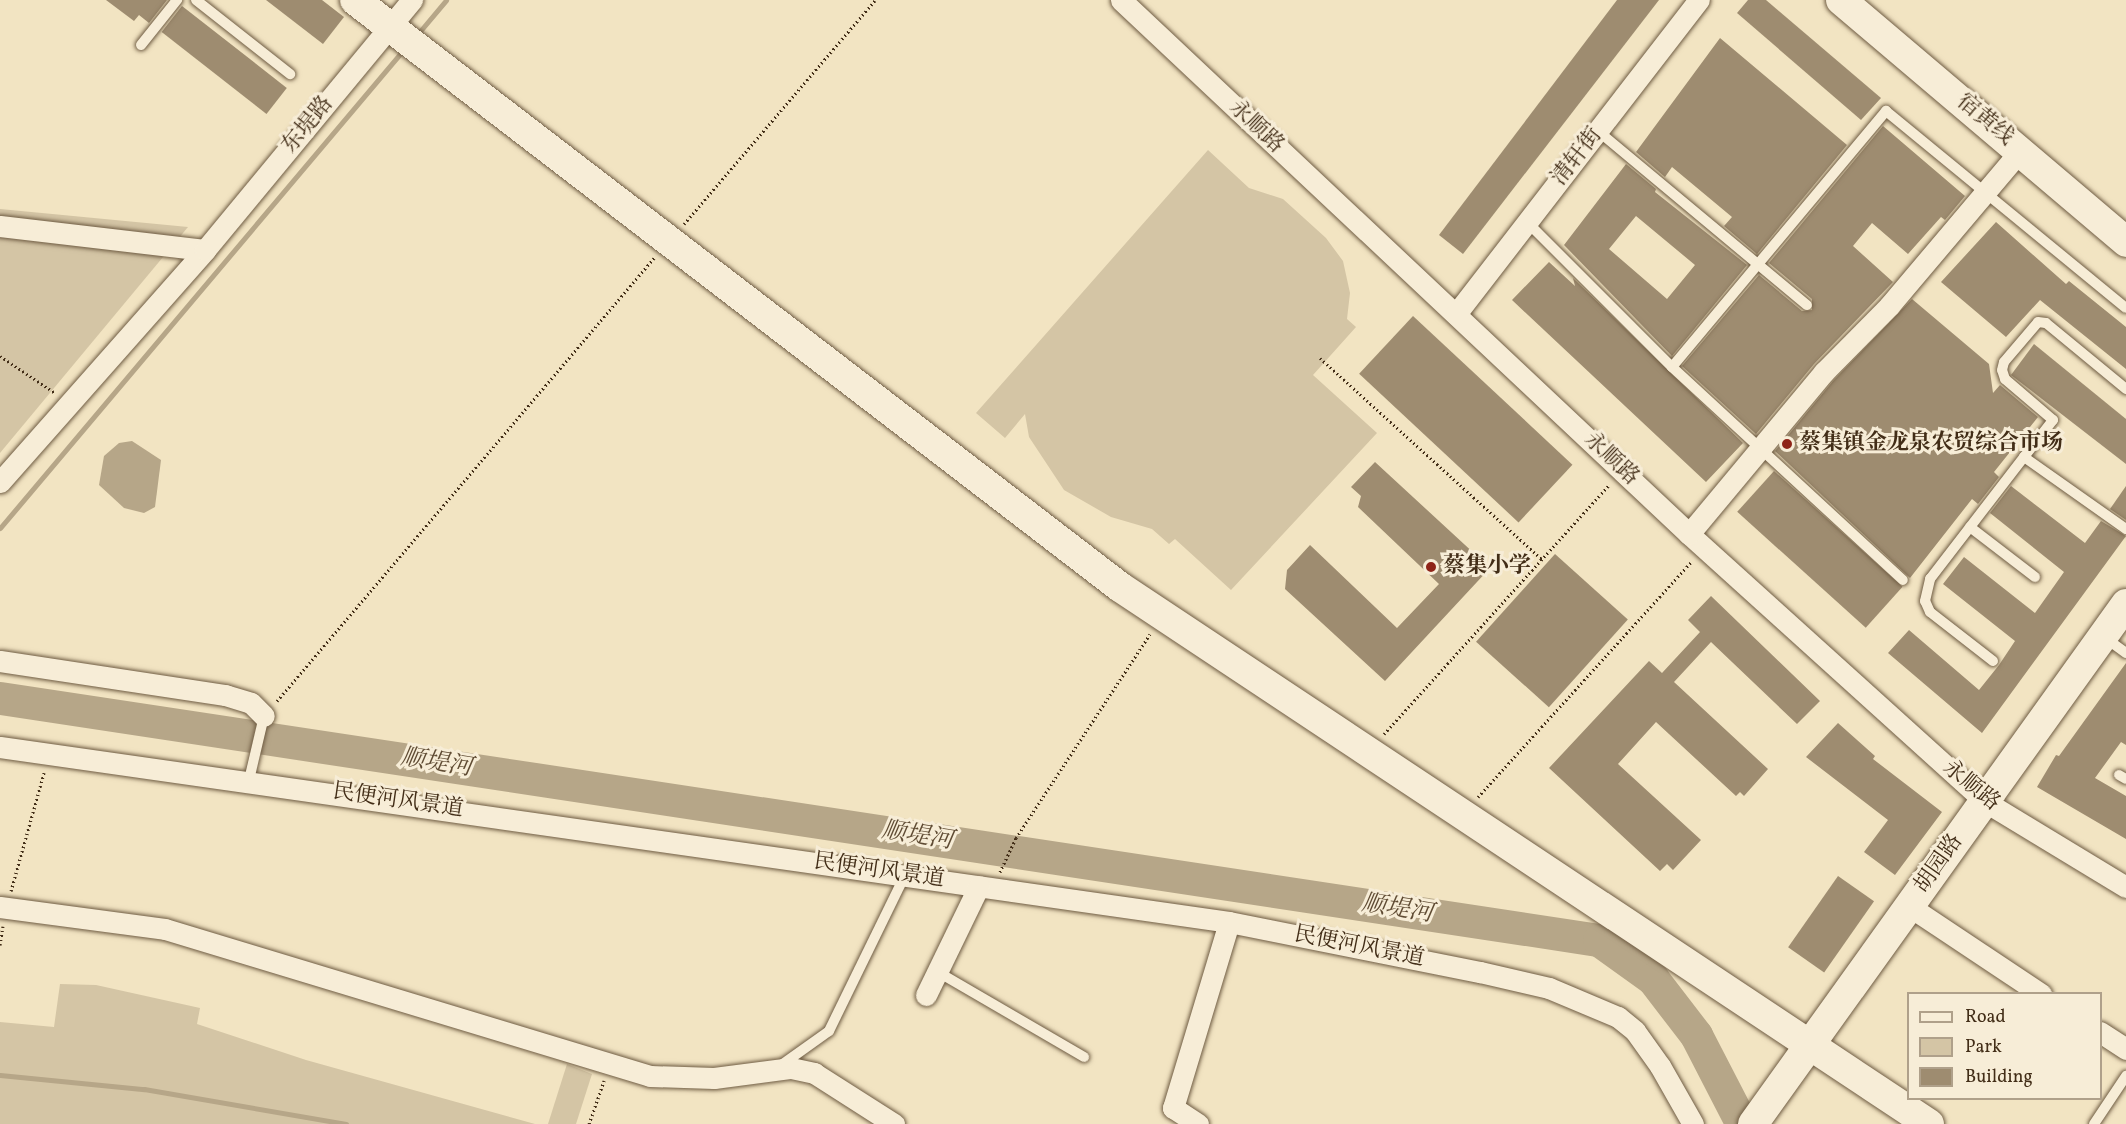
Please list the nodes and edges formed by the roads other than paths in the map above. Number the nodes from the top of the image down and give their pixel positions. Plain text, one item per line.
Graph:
1 (177, 0) edge
2 (196, 0) edge
3 (355, 0) edge
4 (412, 0) edge
5 (1121, 0) edge
6 (1699, 0) edge
7 (1841, 0) edge
8 (389, 26) junction
9 (141, 45) dead end
10 (290, 74) dead end
11 (1598, 131) junction
12 (2021, 150) junction
13 (1984, 194) junction
14 (1527, 222) junction
15 (0, 226) edge
16 (2126, 242) edge
17 (205, 250) junction
18 (1757, 263) junction
19 (1807, 305) dead end
20 (2126, 308) edge
21 (1456, 314) junction
22 (1672, 367) junction
23 (2126, 389) edge
24 (1761, 449) junction
25 (2024, 457) junction
26 (0, 482) edge
27 (1970, 527) junction
28 (2126, 529) edge
29 (1697, 541) junction
30 (2035, 578) dead end
31 (1903, 580) dead end
32 (2126, 604) edge
33 (2114, 644) edge
34 (1993, 660) dead end
35 (0, 661) edge
36 (264, 716) joint
37 (0, 747) edge
38 (249, 779) junction
39 (1984, 801) junction
40 (905, 875) junction
41 (989, 881) junction
42 (2126, 887) edge
43 (1909, 906) junction
44 (3, 908) edge
45 (1229, 922) junction
46 (938, 972) junction
47 (2039, 992) edge
48 (926, 995) dead end
49 (2102, 1033) edge
50 (1810, 1046) junction
51 (2126, 1049) edge
52 (1084, 1057) dead end
53 (775, 1070) junction
54 (2126, 1076) edge
55 (1760, 1114) edge
56 (894, 1124) edge
57 (1198, 1124) edge
58 (1693, 1124) edge
59 (1929, 1124) edge
60 (2094, 1124) edge

1 - 9 lane
2 - 10 lane
3 - 8 street
4 - 8 street, 东堤路
5 - 21 street, 永顺路
6 - 11 street, 清轩街
7 - 12 street, 宿黄线
8 - 17 street, 东堤路
8 - 50 street
11 - 14 street, 清轩街
11 - 18 lane
12 - 13 street
12 - 16 street, 宿黄线
13 - 18 lane
13 - 20 lane
13 - 24 street
14 - 21 street, 清轩街
14 - 22 lane
15 - 17 street
17 - 26 street, 东堤路
18 - 19 lane
18 - 22 lane
21 - 29 street, 永顺路
22 - 24 lane
23 - 25 lane
24 - 29 street
24 - 31 lane
25 - 27 lane
25 - 28 lane
27 - 30 lane
27 - 34 lane
29 - 39 street, 永顺路
32 - 33 street, 胡园路
33 - 39 street, 胡园路
35 - 36 street
36 - 38 lane
37 - 38 street, 民便河风景道
38 - 40 street, 民便河风景道
39 - 42 street, 永顺路
39 - 43 street, 胡园路
40 - 41 street, 民便河风景道
40 - 53 lane
41 - 45 street, 民便河风景道
41 - 46 street
43 - 47 street
43 - 50 street, 胡园路
44 - 53 street
45 - 57 street
45 - 58 street, 民便河风景道
46 - 48 street
46 - 52 lane
49 - 51 street
50 - 55 street, 胡园路
50 - 59 street
53 - 56 street
54 - 60 lane

